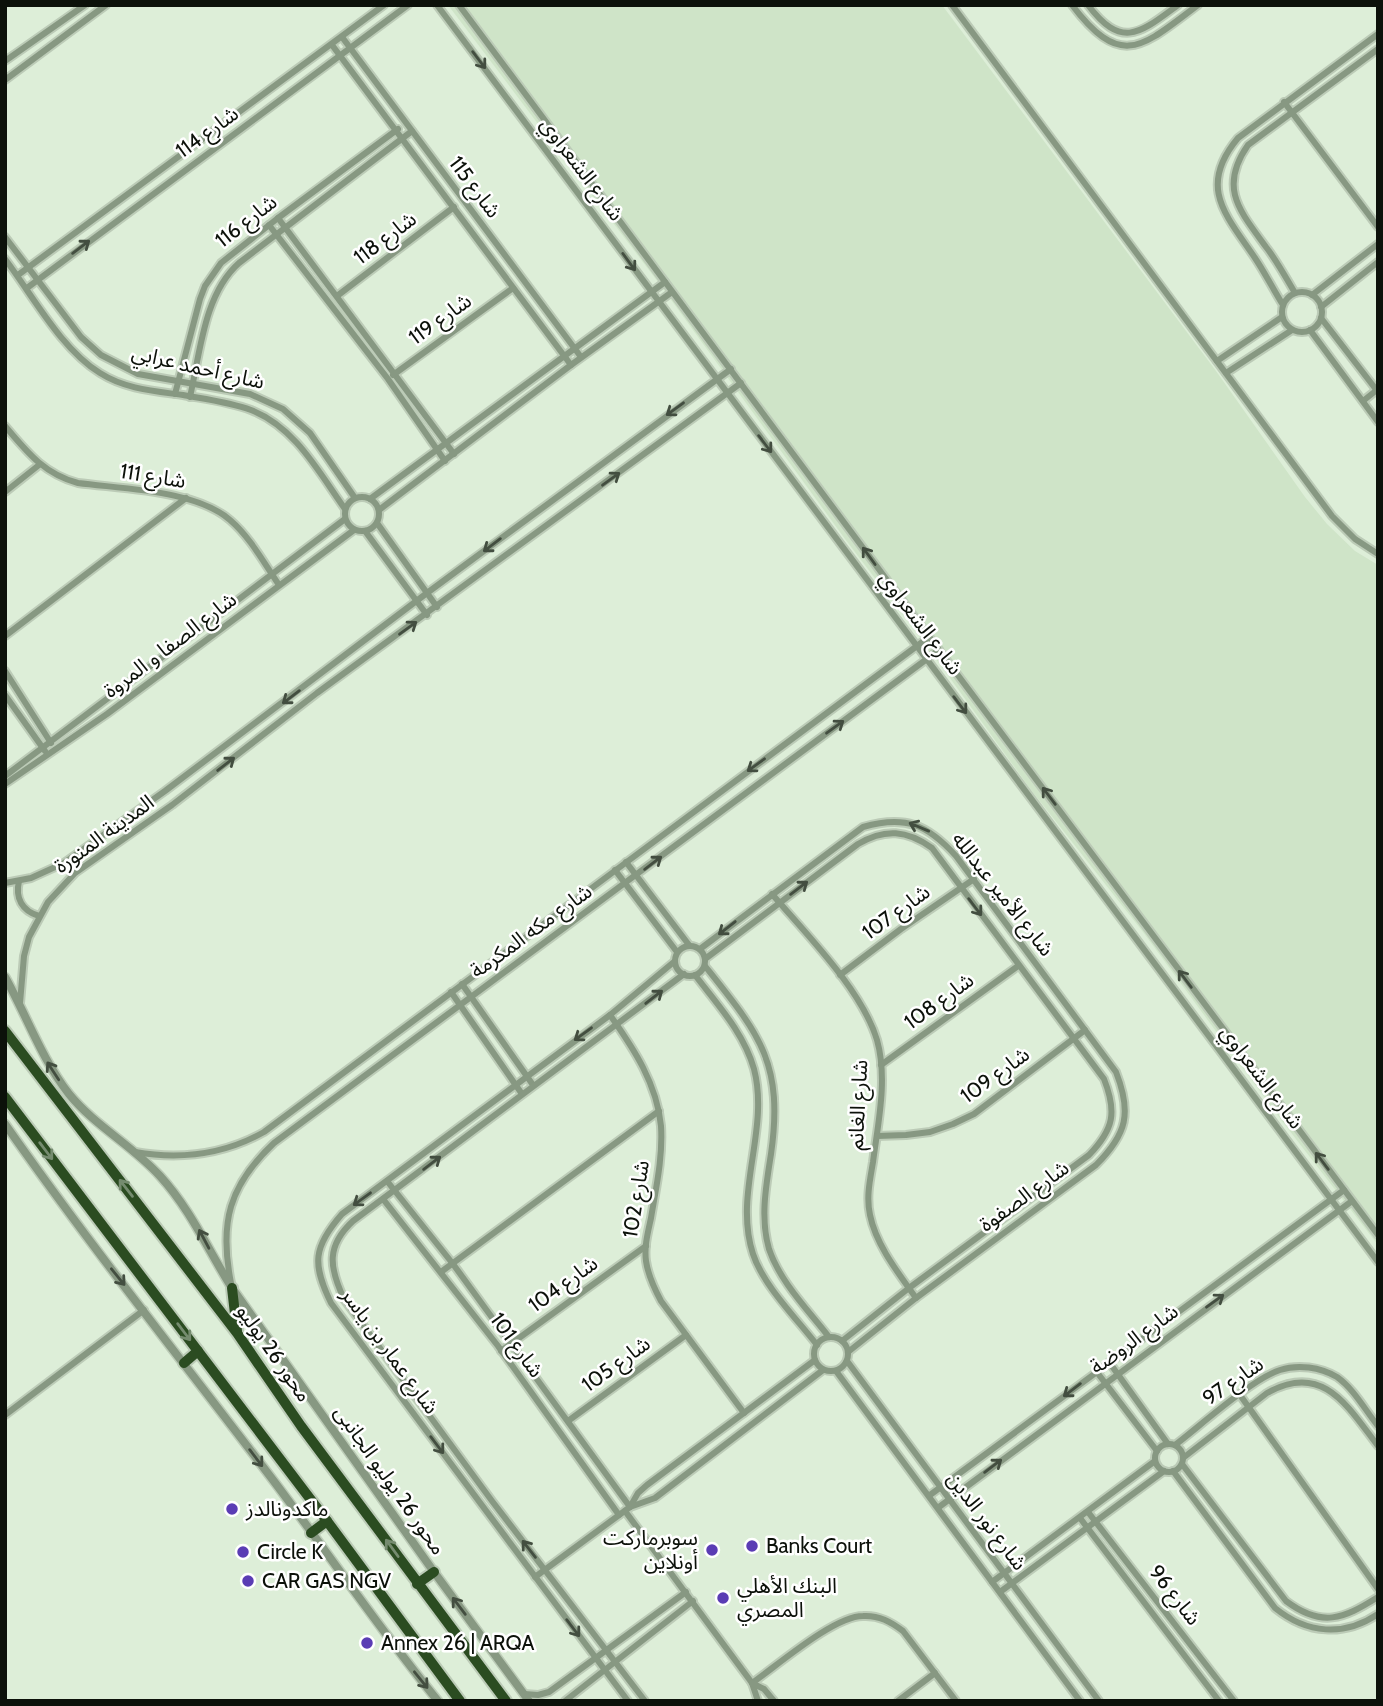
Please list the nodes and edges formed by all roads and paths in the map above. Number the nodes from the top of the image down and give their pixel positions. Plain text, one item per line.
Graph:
1 (85, 5) edge
2 (106, 5) edge
3 (384, 5) edge
4 (408, 5) edge
5 (438, 5) edge
6 (459, 5) edge
7 (952, 5) edge
8 (1072, 5) edge
9 (1088, 5) edge
10 (1178, 5) edge
11 (1198, 5) edge
12 (1378, 34) edge
13 (342, 37) junction
14 (1368, 42) junction
15 (331, 45) junction
16 (351, 48) junction
17 (1377, 52) edge
18 (340, 56) junction
19 (6, 59) edge
20 (5, 80) edge
21 (1284, 103) junction
22 (1292, 112) junction
23 (406, 124) junction
24 (397, 130) junction
25 (412, 131) junction
26 (403, 138) junction
27 (158, 173) junction
28 (166, 183) junction
29 (454, 207) junction
30 (278, 218) junction
31 (269, 225) junction
32 (1378, 227) edge
33 (286, 228) junction
34 (276, 235) junction
35 (5, 237) edge
36 (1378, 243) edge
37 (5, 259) edge
38 (1378, 262) edge
39 (28, 268) junction
40 (18, 275) junction
41 (37, 280) junction
42 (665, 282) junction
43 (27, 288) junction
44 (513, 288) junction
45 (651, 292) junction
46 (672, 292) junction
47 (1295, 293) junction
48 (1312, 295) junction
49 (337, 296) junction
50 (659, 302) junction
51 (1283, 305) junction
52 (1321, 307) junction
53 (1282, 317) junction
54 (1321, 318) junction
55 (1292, 330) junction
56 (1310, 330) junction
57 (574, 348) junction
58 (564, 355) junction
59 (581, 357) junction
60 (1217, 361) junction
61 (571, 365) junction
62 (730, 369) junction
63 (1226, 373) junction
64 (395, 374) junction
65 (388, 379) junction
66 (716, 379) junction
67 (178, 381) junction
68 (741, 383) junction
69 (193, 384) junction
70 (1377, 390) edge
71 (727, 393) junction
72 (175, 394) junction
73 (190, 397) junction
74 (1363, 401) junction
75 (1378, 406) edge
76 (1371, 412) junction
77 (1378, 422) edge
78 (5, 426) edge
79 (447, 444) junction
80 (438, 451) junction
81 (454, 454) junction
82 (445, 461) junction
83 (39, 465) junction
84 (577, 481) junction
85 (5, 492) edge
86 (589, 495) junction
87 (186, 498) junction
88 (355, 498) junction
89 (370, 499) junction
90 (345, 509) junction
91 (379, 510) junction
92 (345, 519) junction
93 (377, 523) junction
94 (354, 530) junction
95 (365, 531) junction
96 (1378, 554) edge
97 (271, 573) junction
98 (279, 585) junction
99 (427, 593) junction
100 (416, 601) junction
101 (437, 607) junction
102 (426, 615) junction
103 (5, 636) edge
104 (929, 637) junction
105 (917, 647) junction
106 (939, 650) junction
107 (926, 659) junction
108 (5, 671) edge
109 (309, 683) junction
110 (317, 693) junction
111 (5, 695) edge
112 (51, 742) junction
113 (43, 748) junction
114 (56, 750) junction
115 (48, 756) junction
116 (5, 776) edge
117 (5, 784) edge
118 (163, 793) junction
119 (702, 804) junction
120 (172, 805) junction
121 (713, 817) junction
122 (876, 823) junction
123 (880, 834) junction
124 (626, 862) junction
125 (615, 870) junction
126 (636, 876) junction
127 (974, 879) junction
128 (19, 881) junction
129 (5, 883) edge
130 (625, 883) junction
131 (960, 888) junction
132 (772, 894) junction
133 (779, 903) junction
134 (39, 916) junction
135 (1018, 940) junction
136 (689, 945) junction
137 (700, 949) junction
138 (1006, 950) junction
139 (677, 952) junction
140 (1033, 960) junction
141 (675, 961) junction
142 (705, 962) junction
143 (1019, 968) junction
144 (684, 974) junction
145 (695, 975) junction
146 (839, 975) junction
147 (5, 977) edge
148 (462, 984) junction
149 (451, 992) junction
150 (471, 997) junction
151 (459, 1005) junction
152 (20, 1008) junction
153 (610, 1014) junction
154 (617, 1025) junction
155 (1085, 1030) junction
156 (5, 1031) edge
157 (397, 1032) junction
158 (1074, 1038) junction
159 (382, 1043) junction
160 (407, 1044) junction
161 (376, 1048) junction
162 (392, 1055) junction
163 (385, 1060) junction
164 (881, 1065) junction
165 (343, 1073) junction
166 (526, 1076) junction
167 (353, 1084) junction
168 (514, 1084) junction
169 (533, 1086) junction
170 (522, 1094) junction
171 (5, 1097) edge
172 (296, 1108) junction
173 (659, 1111) junction
174 (305, 1119) junction
175 (5, 1124) edge
176 (877, 1136) junction
177 (135, 1152) junction
178 (750, 1175) junction
179 (767, 1178) junction
180 (387, 1181) junction
181 (1343, 1190) junction
182 (394, 1191) junction
183 (383, 1199) junction
184 (1331, 1199) junction
185 (1352, 1200) junction
186 (1339, 1210) junction
187 (1378, 1235) edge
188 (646, 1246) junction
189 (1378, 1262) edge
190 (453, 1264) junction
191 (441, 1272) junction
192 (232, 1288) junction
193 (909, 1288) junction
194 (916, 1298) junction
195 (144, 1310) junction
196 (354, 1313) junction
197 (344, 1320) junction
198 (237, 1333) junction
199 (686, 1335) junction
200 (829, 1338) junction
201 (842, 1341) junction
202 (511, 1344) junction
203 (817, 1345) junction
204 (198, 1351) junction
205 (501, 1351) junction
206 (848, 1352) junction
207 (815, 1360) junction
208 (848, 1361) junction
209 (1109, 1362) junction
210 (184, 1363) junction
211 (824, 1370) junction
212 (836, 1371) junction
213 (1096, 1371) junction
214 (1117, 1373) junction
215 (1104, 1382) junction
216 (1240, 1395) junction
217 (418, 1401) junction
218 (1248, 1407) junction
219 (409, 1408) junction
220 (423, 1408) junction
221 (744, 1413) junction
222 (5, 1415) edge
223 (414, 1415) junction
224 (568, 1421) junction
225 (1378, 1426) edge
226 (1172, 1445) junction
227 (1378, 1446) edge
228 (1157, 1451) junction
229 (1155, 1461) junction
230 (1182, 1461) junction
231 (1164, 1471) junction
232 (1173, 1471) junction
233 (940, 1487) junction
234 (930, 1495) junction
235 (949, 1499) junction
236 (492, 1501) junction
237 (939, 1507) junction
238 (483, 1508) junction
239 (625, 1511) junction
240 (1088, 1512) junction
241 (1080, 1518) junction
242 (327, 1521) junction
243 (1096, 1522) junction
244 (1088, 1528) junction
245 (311, 1533) junction
246 (545, 1570) junction
247 (433, 1572) junction
248 (1004, 1573) junction
249 (535, 1577) junction
250 (992, 1581) junction
251 (417, 1584) junction
252 (1012, 1584) junction
253 (1378, 1589) edge
254 (686, 1592) junction
255 (1000, 1592) junction
256 (1378, 1597) edge
257 (693, 1601) junction
258 (1378, 1614) edge
259 (607, 1650) junction
260 (596, 1658) junction
261 (615, 1661) junction
262 (604, 1669) junction
263 (935, 1673) junction
264 (752, 1682) junction
265 (526, 1698) edge
266 (438, 1701) edge
267 (460, 1701) edge
268 (506, 1701) edge
269 (565, 1701) edge
270 (628, 1701) edge
271 (645, 1701) edge
272 (758, 1701) edge
273 (774, 1701) edge
274 (898, 1701) edge
275 (956, 1701) edge
276 (1080, 1701) edge
277 (1099, 1701) edge
278 (1219, 1701) edge
279 (1234, 1701) edge

1 - 19 street
2 - 20 street
3 - 13 street, شارع 114
4 - 16 street, شارع 114
5 -> 45 street, شارع الشعراوي
6 - 42 street, شارع الشعراوي
7 - 60 street
8 - 11 street
9 - 10 street
12 - 14 street
13 - 15 street, شارع 114
13 - 16 street, شارع 115
14 - 17 street
14 - 21 street
15 - 18 street, شارع 115
15 - 27 street, شارع 114
16 - 18 street, شارع 114
16 - 23 street, شارع 115
17 - 22 street
18 - 24 street, شارع 115
18 - 28 street, شارع 114
21 - 22 street
21 - 51 street
22 - 32 street
22 - 47 street
23 - 24 street, شارع 116
23 - 25 street, شارع 115
24 - 26 street, شارع 115
24 - 30 street, شارع 116
25 - 26 street, شارع 116
25 - 57 street, شارع 115
26 - 29 street, شارع 115
26 - 33 street, شارع 116
27 - 28 street
27 - 39 street, شارع 114
41 -> 28 street, شارع 114
29 - 44 street, شارع 115
29 - 49 street, شارع 118
30 - 31 street, شارع 116
30 - 33 street
31 - 34 street
31 - 67 street, شارع 116
33 - 34 street, شارع 116
33 - 49 street
34 - 65 street
34 - 69 street, شارع 116
35 - 39 street, شارع أحمد عرابي
36 - 48 street
37 - 40 street, شارع أحمد عرابي
38 - 52 street
39 - 40 street, شارع 114
39 - 41 street, شارع أحمد عرابي
40 - 43 street, شارع أحمد عرابي
41 - 43 street, شارع 114
41 - 67 street, شارع أحمد عرابي
42 - 45 street
42 - 46 street, شارع الشعراوي
43 - 72 street, شارع أحمد عرابي
44 - 58 street, شارع 115
44 - 64 street, شارع 119
45 - 50 street, شارع الشعراوي
45 - 57 street
46 - 50 street
46 - 62 street, شارع الشعراوي
47 - 48 street
47 - 51 street
48 - 52 street
49 - 64 street
50 - 59 street
50 - 66 street, شارع الشعراوي
51 - 53 street
52 - 54 street
53 - 55 street
53 - 60 street
54 - 56 street
54 - 70 street
55 - 56 street
55 - 63 street
56 - 74 street
57 - 58 street
57 - 59 street, شارع 115
58 - 61 street, شارع 115
58 - 79 street
59 - 61 street
60 - 63 street
61 - 81 street
62 - 66 street
62 - 68 street, شارع الشعراوي
63 - 96 street
64 - 65 street, شارع 119
64 - 79 street
65 - 80 street
66 - 71 street, شارع الشعراوي
66 -> 84 street
67 - 69 street, شارع أحمد عرابي
67 - 72 street, شارع 116
68 - 71 street, المدينة المنورة
104 -> 68 street, شارع الشعراوي
69 - 73 street, شارع 116
69 - 88 street, شارع أحمد عرابي
70 - 74 street
86 -> 71 street, المدينة المنورة
71 -> 105 street, شارع الشعراوي
72 - 73 street, شارع أحمد عرابي
73 - 90 street, شارع أحمد عرابي
74 - 76 street
75 - 76 street
76 - 77 street
78 - 83 street, شارع 111
79 - 80 street
79 - 81 street
80 - 82 street
80 - 89 street
81 - 82 street
82 - 91 street
83 - 85 street
83 - 87 street, شارع 111
84 - 86 street
84 -> 99 street
86 - 101 street, المدينة المنورة
87 - 97 street, شارع 111
87 - 103 street
88 - 89 street
88 - 90 street
89 - 91 street
90 - 92 street
91 - 93 street
92 - 94 street
92 - 97 street, شارع الصفا و المروة
93 - 95 street
93 - 99 street
94 - 95 street
94 - 98 street, شارع الصفا و المروة
95 - 100 street
97 - 98 street, شارع 111
97 - 112 street, شارع الصفا و المروة
98 - 114 street, شارع الصفا و المروة
99 - 100 street
99 - 101 street
100 - 102 street
100 - 109 street
101 - 102 street, المدينة المنورة
110 -> 102 street, المدينة المنورة
104 - 105 street, شارع مكه المكرمة
104 - 106 street, شارع الشعراوي
105 - 107 street, شارع الشعراوي
105 -> 119 street, شارع مكه المكرمة
106 - 107 street, شارع مكه المكرمة
181 -> 106 street, شارع الشعراوي
121 -> 107 street, شارع مكه المكرمة
107 -> 184 street, شارع الشعراوي
108 - 112 street
109 - 110 street
109 -> 118 street
120 -> 110 street, المدينة المنورة
111 - 113 street
112 - 113 street, شارع الصفا و المروة
112 - 114 street
113 - 115 street
113 - 116 street, شارع الصفا و المروة
114 - 115 street, شارع الصفا و المروة
115 - 117 street, شارع الصفا و المروة
118 - 120 street
118 - 128 street
119 - 121 street
119 - 124 street, شارع مكه المكرمة
120 - 134 street, المدينة المنورة
126 -> 121 street, شارع مكه المكرمة
122 - 123 street
127 -> 122 street, شارع الأمير عبدالله
122 - 132 street, شارع الأمير عبدالله
123 - 131 street, شارع الأمير عبدالله
133 -> 123 street
124 - 125 street, شارع مكه المكرمة
124 - 126 street
125 - 130 street
125 - 148 street, شارع مكه المكرمة
126 - 130 street, شارع مكه المكرمة
126 - 136 street
127 - 131 street, شارع 107
127 - 135 street, شارع الأمير عبدالله
128 - 129 street
128 - 134 street
130 - 139 street
130 - 150 street, شارع مكه المكرمة
131 -> 138 street, شارع الأمير عبدالله
131 - 146 street, شارع 107
132 - 133 street, شارع الغانم
132 -> 137 street, شارع الأمير عبدالله
133 - 142 street
133 - 146 street, شارع الغانم
134 - 152 street, المدينة المنورة
135 - 138 street
135 - 140 street, شارع الأمير عبدالله
136 - 137 street
136 - 139 street
137 - 142 street
138 - 143 street, شارع الأمير عبدالله
139 - 141 street
140 - 143 street, شارع 108
140 - 155 street, شارع الأمير عبدالله
141 - 144 street
141 - 153 street, شارع عمار بن ياسر
142 - 145 street
142 - 179 street
143 - 158 street, شارع الأمير عبدالله
143 - 164 street, شارع 108
144 - 145 street
154 -> 144 street, شارع عمار بن ياسر
145 - 178 street
146 - 164 street, شارع الغانم
147 - 152 street, محور 26 يوليو الجانبى
148 - 149 street, شارع مكه المكرمة
148 - 150 street
149 - 151 street
149 - 157 street, شارع مكه المكرمة
150 - 151 street, شارع مكه المكرمة
150 - 166 street
151 - 160 street, شارع مكه المكرمة
151 - 168 street
177 -> 152 street, محور 26 يوليو الجانبى
153 - 154 street, شارع 102
153 -> 166 street, شارع عمار بن ياسر
154 - 169 street, شارع عمار بن ياسر
154 - 173 street, شارع 102
155 - 158 street, شارع 109
155 - 194 street, شارع الصفوة
198 -> 156 highway, محور 26 يوليو
157 - 159 street, شارع مكه المكرمة
157 - 160 street
158 - 176 street, شارع 109
158 - 193 street, شارع الصفوة
159 - 161 street, شارع مكه المكرمة
159 - 162 street
160 - 162 street, شارع مكه المكرمة
161 - 163 street
161 - 165 street, شارع مكه المكرمة
162 - 163 street, شارع مكه المكرمة
163 - 167 street, شارع مكه المكرمة
164 - 176 street, شارع الغانم
165 - 167 street
165 - 172 street, شارع مكه المكرمة
166 - 168 street, شارع عمار بن ياسر
166 - 169 street
167 - 174 street, شارع مكه المكرمة
168 - 170 street
168 - 180 street, شارع عمار بن ياسر
169 - 170 street, شارع عمار بن ياسر
182 -> 170 street, شارع عمار بن ياسر
171 -> 204 highway
172 - 174 street
172 - 177 street, شارع مكه المكرمة
173 - 188 street, شارع 102
173 - 190 street
174 - 192 street, شارع مكه المكرمة
175 -> 195 street
176 - 193 street, شارع الغانم
192 -> 177 street, محور 26 يوليو الجانبى
178 - 179 street
178 - 203 street
179 - 200 street
180 - 182 street, شارع 101
180 -> 197 street, شارع عمار بن ياسر
181 - 184 street, شارع الروضة
181 - 185 street, شارع الشعراوي
182 - 183 street, شارع عمار بن ياسر
182 - 190 street, شارع 101
183 - 191 street, شارع 101
183 - 196 street, شارع عمار بن ياسر
184 - 186 street, شارع الشعراوي
184 - 209 street, شارع الروضة
185 - 186 street, شارع الروضة
185 - 187 street, شارع الشعراوي
186 - 189 street, شارع الشعراوي
214 -> 186 street, شارع الروضة
188 - 199 street, شارع 102
188 - 202 street, شارع 104
190 - 191 street
190 - 202 street, شارع 101
191 - 205 street, شارع 101
192 - 198 highway
192 - 247 street, محور 26 يوليو الجانبى
193 - 194 street, شارع الغانم
193 - 201 street, شارع الصفوة
194 - 206 street, شارع الصفوة
195 - 210 street
195 - 222 street
196 - 197 street
196 - 217 street, شارع عمار بن ياسر
197 - 219 street, شارع عمار بن ياسر
251 -> 198 highway, محور 26 يوليو
199 - 221 street, شارع 102
199 - 224 street, شارع 105
200 - 201 street
200 - 203 street
201 - 206 street
202 - 205 street, شارع 104
202 - 224 street, شارع 101
203 - 207 street
204 - 210 highway
204 - 242 highway
205 - 239 street, شارع 101
206 - 208 street
207 - 211 street
207 - 221 street
208 - 212 street
208 - 233 street, شارع نور الدين
209 - 213 street, شارع الروضة
209 - 214 street
210 -> 245 street
211 - 212 street
211 - 239 street
212 - 234 street, شارع نور الدين
213 - 215 street
213 -> 233 street, شارع الروضة
214 - 215 street, شارع الروضة
214 - 226 street
215 - 228 street
235 -> 215 street, شارع الروضة
216 - 218 street
216 - 225 street, شارع 97
216 - 226 street, شارع 97
217 - 219 street
217 - 220 street, شارع عمار بن ياسر
218 - 227 street, شارع 97
218 - 230 street, شارع 97
218 - 253 street
219 - 223 street, شارع عمار بن ياسر
220 - 223 street
220 - 236 street, شارع عمار بن ياسر
221 - 239 street
223 -> 238 street, شارع عمار بن ياسر
224 - 239 street, شارع 101
226 - 228 street
226 - 230 street
228 - 229 street
229 - 231 street
229 - 240 street
230 - 232 street
230 - 256 street
231 - 232 street
231 - 243 street
232 - 258 street
233 - 234 street, شارع الروضة
233 - 235 street, شارع نور الدين
234 - 237 street, شارع نور الدين
235 - 237 street, شارع الروضة
235 - 248 street, شارع نور الدين
236 - 238 street
246 -> 236 street, شارع عمار بن ياسر
237 - 250 street, شارع نور الدين
238 - 249 street, شارع عمار بن ياسر
239 - 246 street
239 - 254 street
240 - 241 street
240 - 243 street, شارع 96
241 - 244 street, شارع 96
241 - 248 street
242 - 245 highway
242 - 267 highway
243 - 244 street
243 - 279 street, شارع 96
244 - 252 street
244 - 278 street, شارع 96
245 -> 266 street
246 - 249 street
246 - 259 street, شارع عمار بن ياسر
247 - 251 highway
265 -> 247 street, محور 26 يوليو الجانبى
248 - 250 street
248 - 252 street, شارع نور الدين
249 -> 260 street, شارع عمار بن ياسر
250 - 255 street, شارع نور الدين
251 - 268 highway, محور 26 يوليو
252 - 255 street
252 - 277 street, شارع نور الدين
254 - 257 street
254 - 259 street
255 - 276 street, شارع نور الدين
257 - 261 street
257 - 264 street
259 - 260 street
259 - 261 street, شارع عمار بن ياسر
260 - 262 street, شارع عمار بن ياسر
260 - 265 street
261 - 262 street
261 - 271 street, شارع عمار بن ياسر
262 - 269 street
262 - 270 street, شارع عمار بن ياسر
263 - 264 street
263 - 274 street
263 - 275 street
264 - 272 street
264 - 273 street

